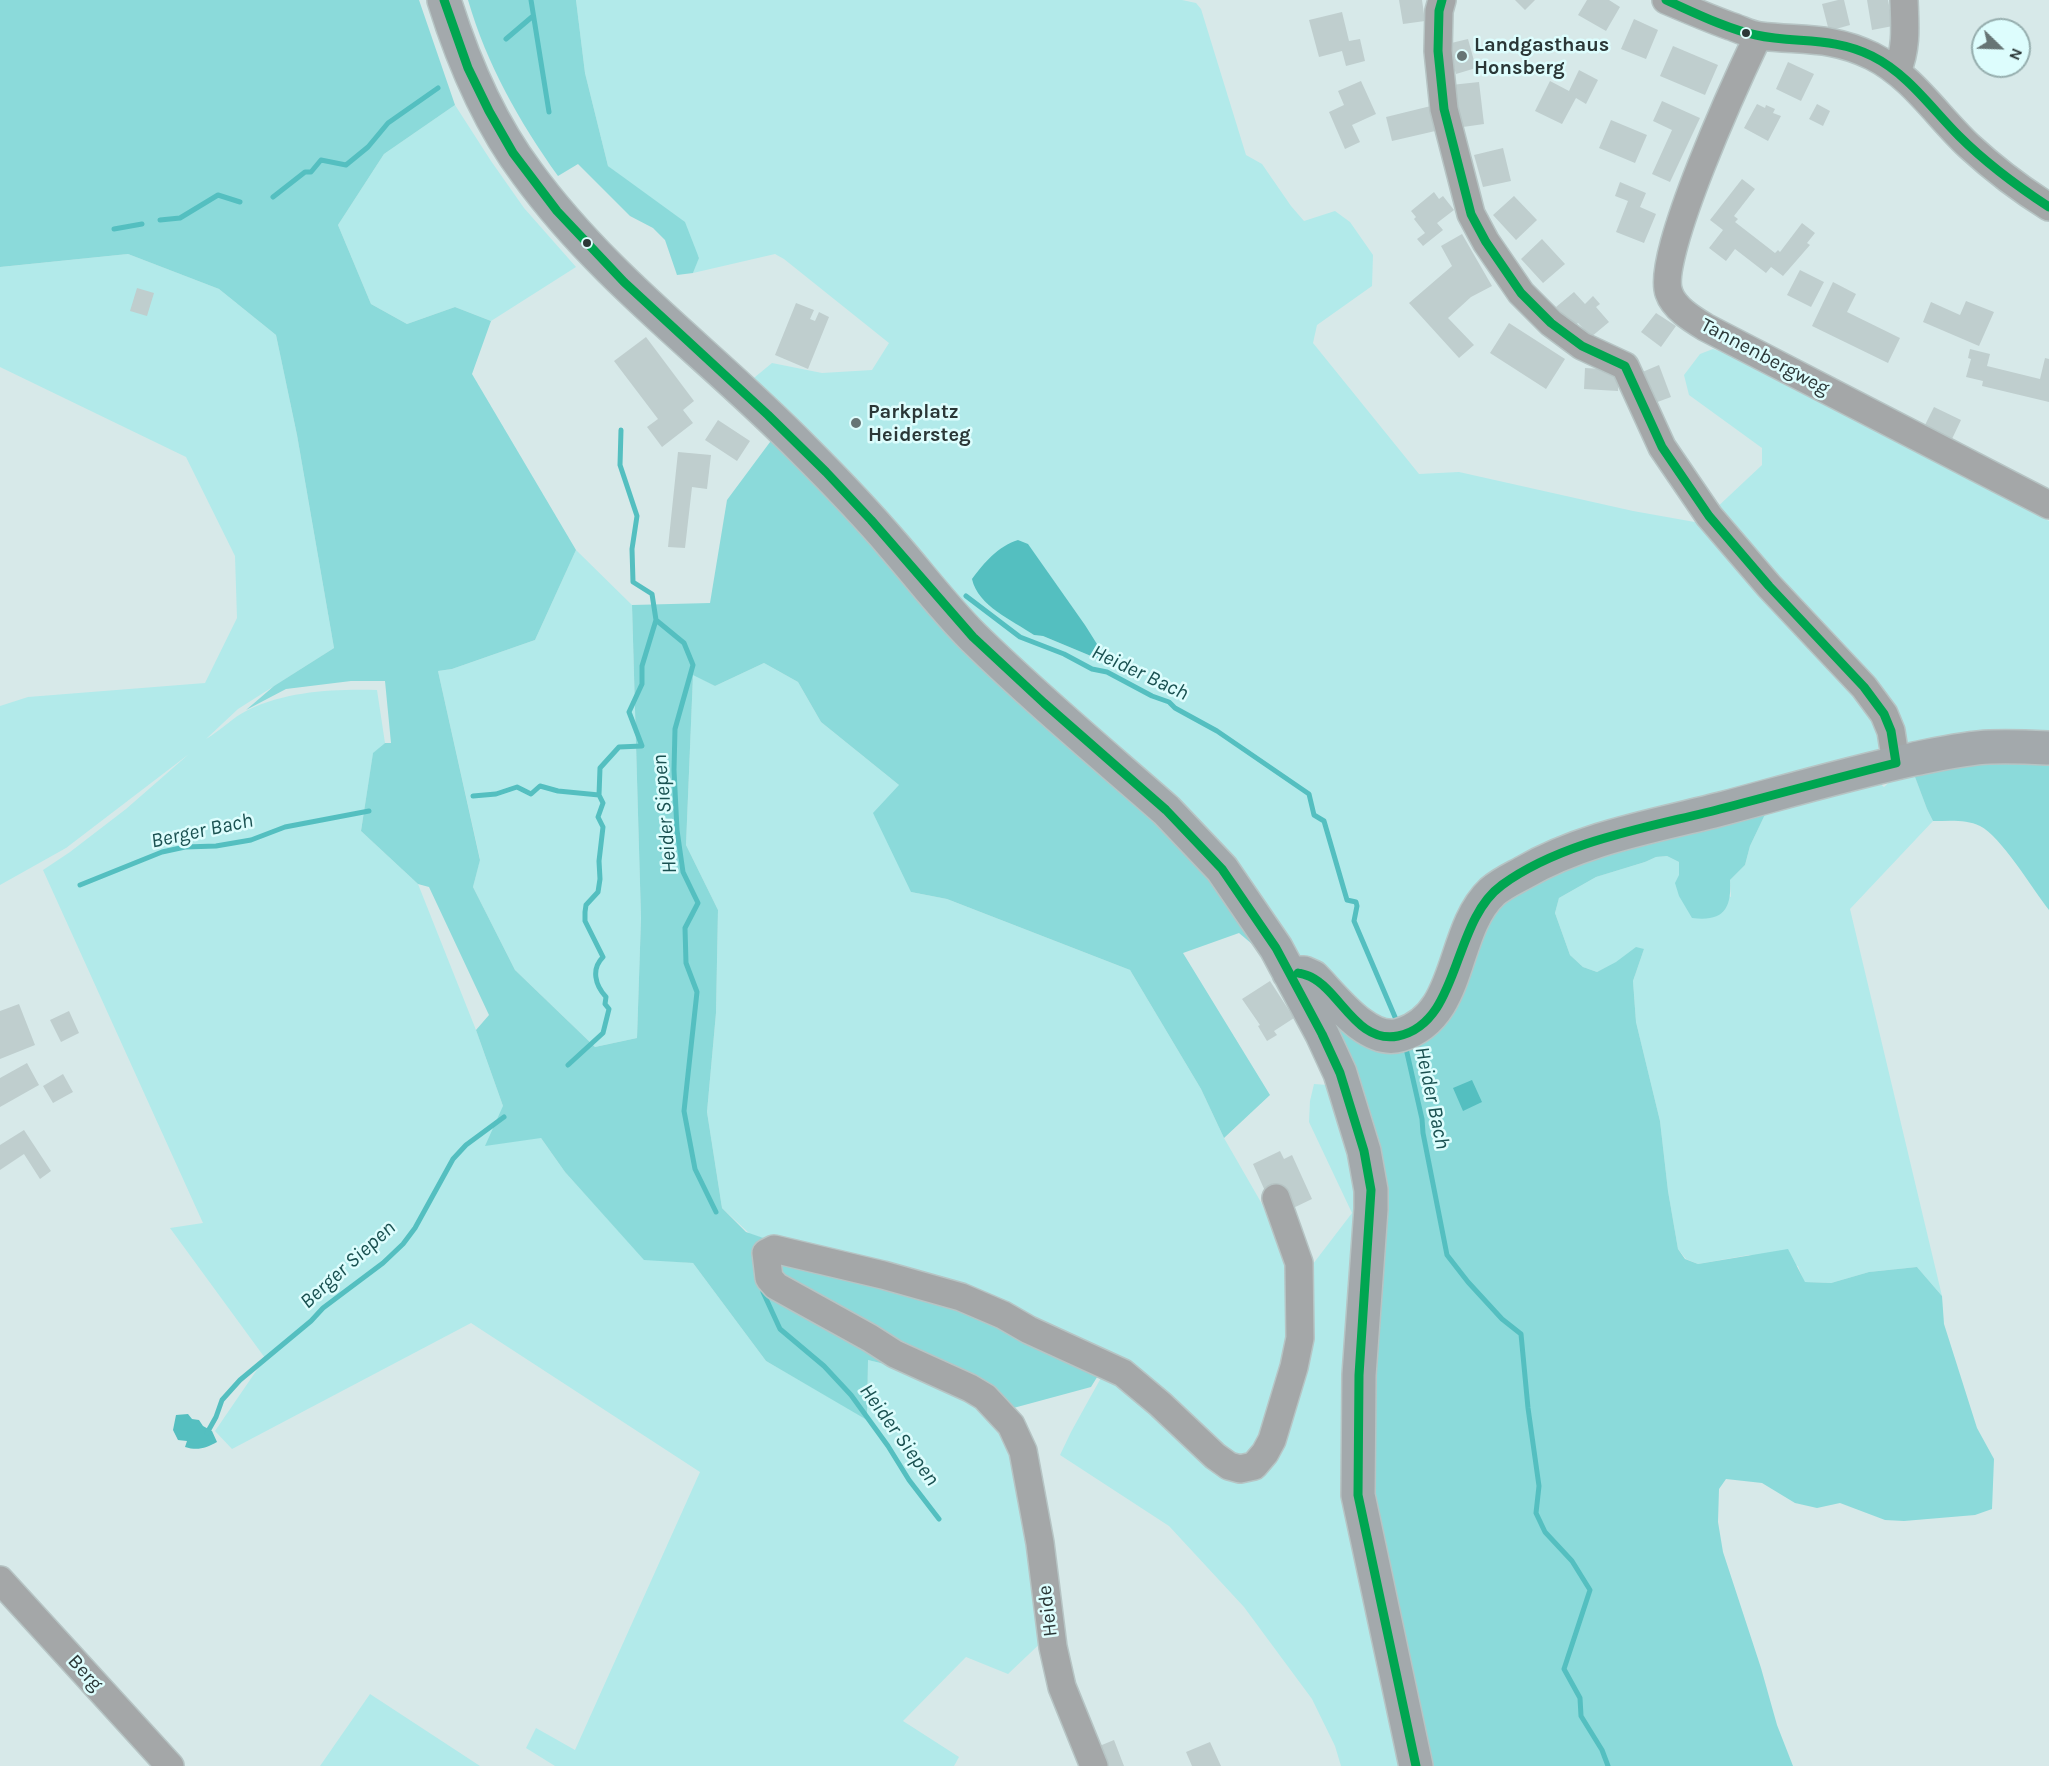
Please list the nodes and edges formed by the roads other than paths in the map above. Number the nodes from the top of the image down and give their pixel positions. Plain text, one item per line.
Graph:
1 (444, 0) edge
2 (1442, 0) edge
3 (1666, 0) edge
4 (1904, 0) edge
5 (1758, 36) junction
6 (1898, 72) junction
7 (2049, 207) edge
8 (2049, 505) edge
9 (2049, 748) edge
10 (1896, 763) junction
11 (1289, 973) junction
12 (1275, 1198) dead end
13 (0, 1580) edge
14 (170, 1766) edge
15 (1094, 1766) edge
16 (1416, 1766) edge

1 - 11 main road
2 - 10 street
3 - 5 street
4 - 6 street
5 - 6 street
5 - 8 street, Tannenbergweg
6 - 7 street
9 - 10 main road
10 - 11 main road
11 - 16 main road
12 - 15 street, Heide
13 - 14 street, Berg

